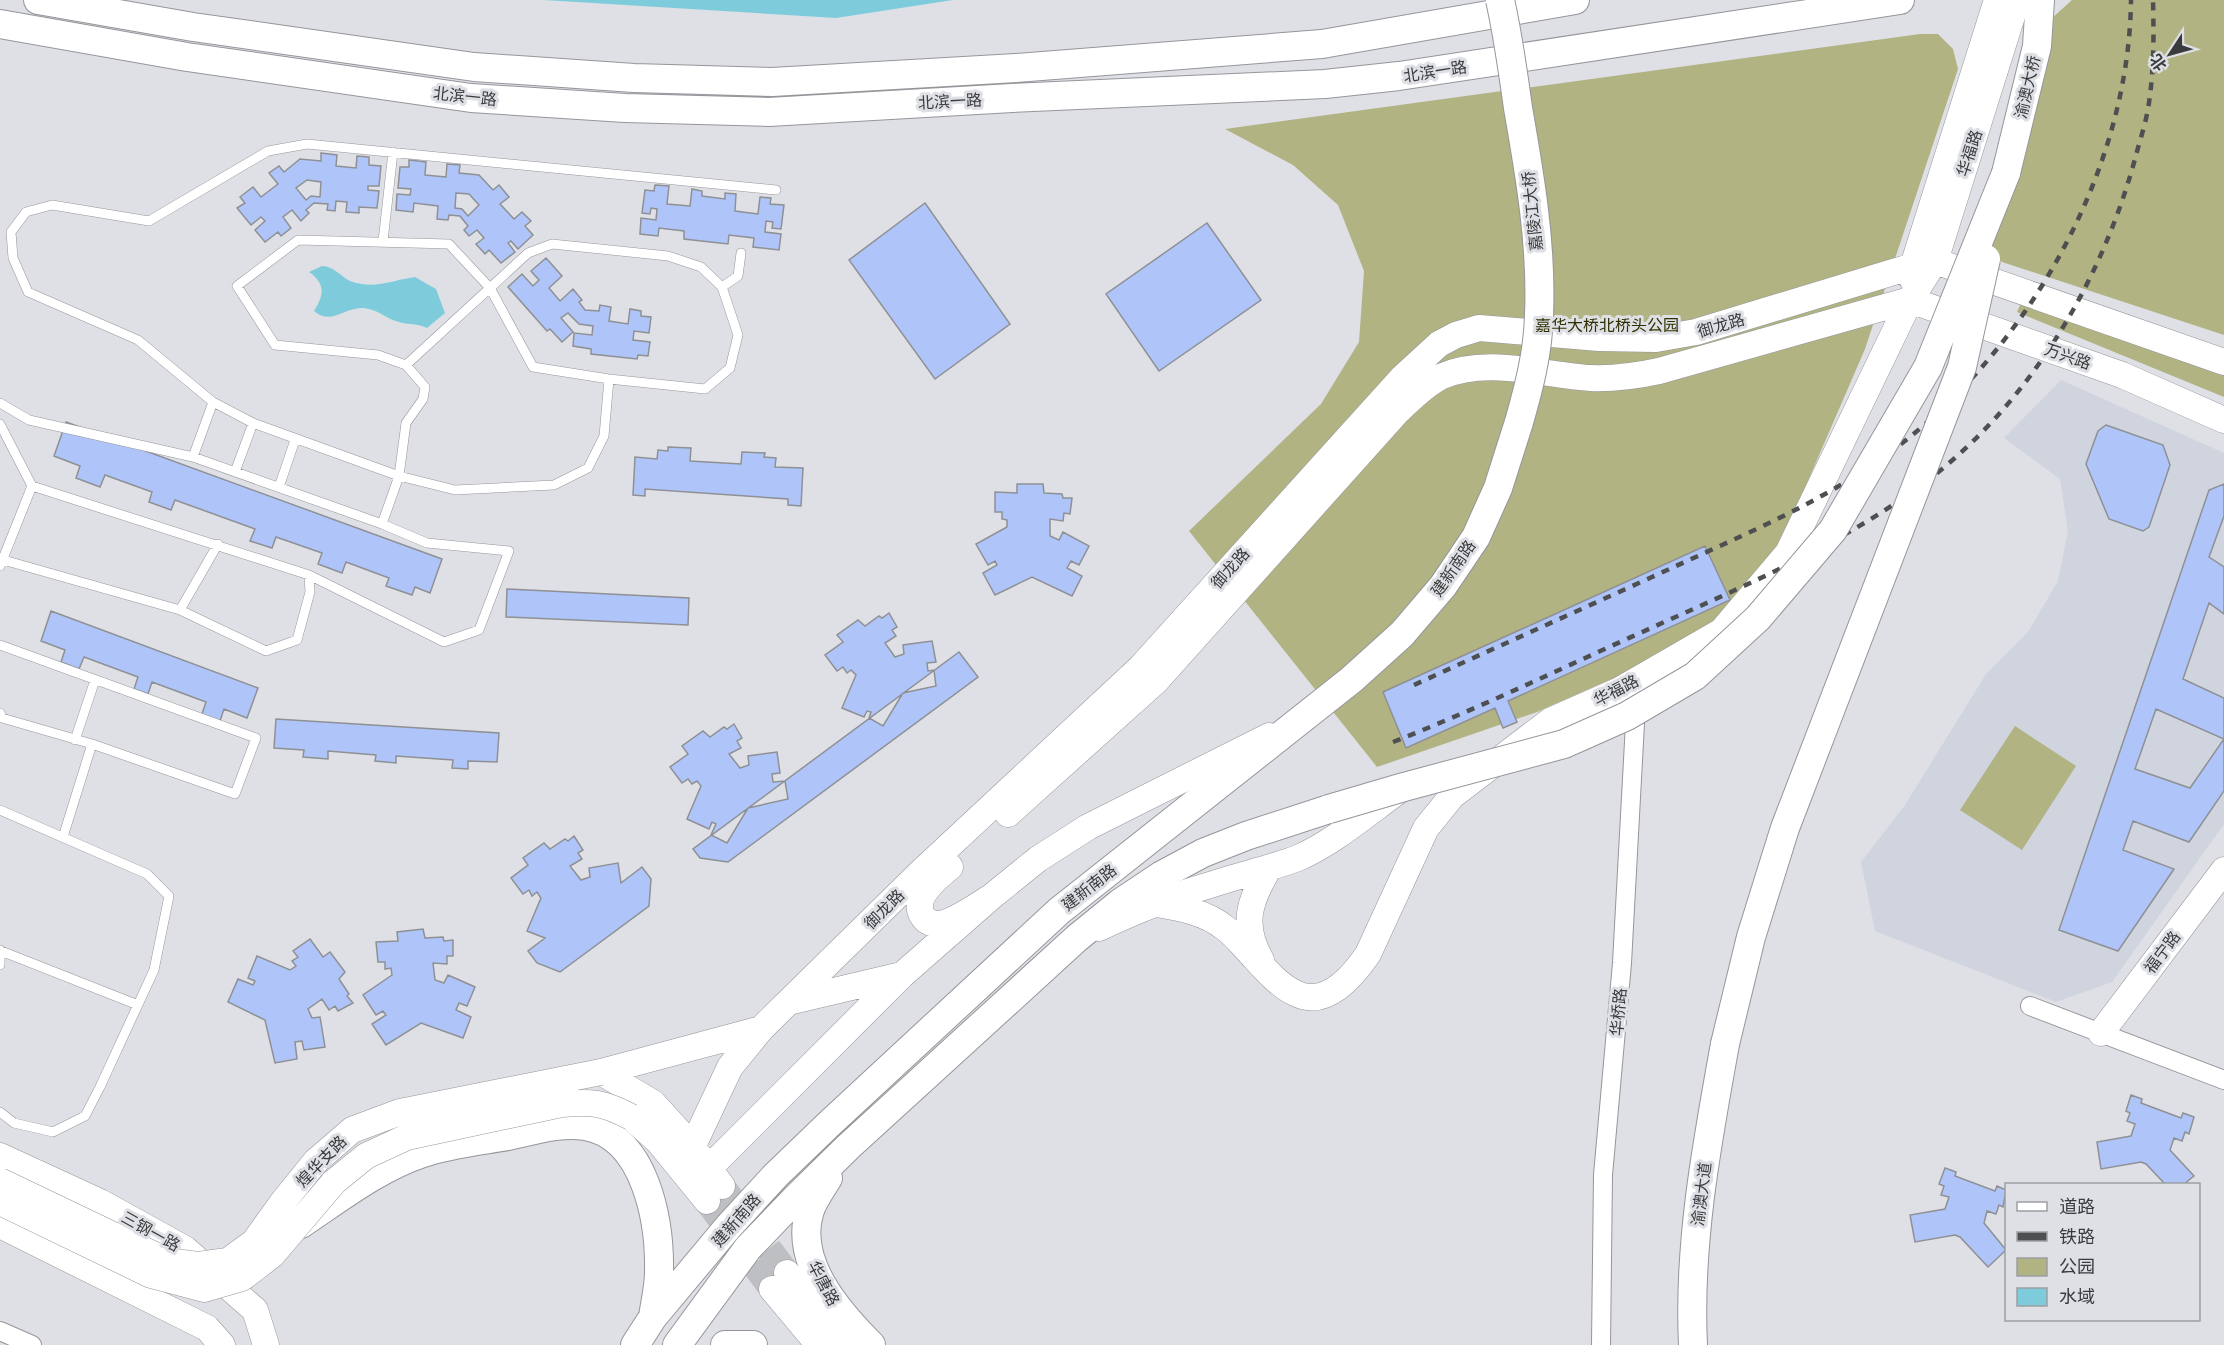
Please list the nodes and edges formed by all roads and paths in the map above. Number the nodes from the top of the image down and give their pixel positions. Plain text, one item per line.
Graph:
1 (38, 0) edge
2 (1500, 0) edge
3 (1575, 0) edge
4 (1900, 0) edge
5 (1997, 0) edge
6 (2017, 0) edge
7 (2040, 0) edge
8 (1761, 11) edge
9 (0, 24) edge
10 (393, 152) junction
11 (2006, 172) junction
12 (776, 190) dead end
13 (383, 241) junction
14 (741, 253) dead end
15 (1924, 264) junction
16 (722, 287) junction
17 (490, 288) junction
18 (1910, 300) junction
19 (2224, 362) edge
20 (405, 365) junction
21 (609, 379) junction
22 (213, 402) junction
23 (0, 403) edge
24 (2224, 420) edge
25 (1519, 422) joint
26 (253, 423) junction
27 (0, 424) edge
28 (295, 440) junction
29 (193, 457) junction
30 (235, 472) junction
31 (399, 476) junction
32 (32, 486) junction
33 (279, 487) junction
34 (382, 524) junction
35 (218, 544) junction
36 (1, 561) edge
37 (309, 575) junction
38 (180, 610) junction
39 (0, 645) edge
40 (1638, 679) junction
41 (95, 680) junction
42 (0, 713) edge
43 (1298, 721) junction
44 (75, 740) junction
45 (92, 744) junction
46 (0, 810) edge
47 (1335, 821) junction
48 (63, 837) junction
49 (1269, 868) junction
50 (2224, 870) edge
51 (991, 897) junction
52 (1157, 904) junction
53 (1077, 938) junction
54 (0, 951) edge
55 (0, 965) edge
56 (1267, 971) junction
57 (902, 975) junction
58 (791, 1001) junction
59 (138, 1005) junction
60 (2030, 1006) dead end
61 (761, 1029) junction
62 (2101, 1033) junction
63 (601, 1072) junction
64 (2224, 1080) edge
65 (0, 1112) edge
66 (848, 1147) junction
67 (0, 1156) edge
68 (701, 1176) junction
69 (0, 1181) edge
70 (0, 1202) edge
71 (0, 1225) edge
72 (294, 1228) junction
73 (653, 1317) junction
74 (0, 1331) edge
75 (32, 1345) edge
76 (222, 1345) edge
77 (266, 1345) edge
78 (635, 1345) edge
79 (677, 1345) edge
80 (726, 1345) edge
81 (753, 1345) edge
82 (819, 1345) edge
83 (847, 1345) edge
84 (871, 1345) edge
85 (1601, 1345) edge
86 (1694, 1345) edge

1 - 3 main road, 北滨一路
2 - 25 main road, 嘉陵江大桥, bridge
4 - 8 main road, 北滨一路
5 - 15 main road, 华福路
6 - 15 main road, 华福路
7 - 11 main road, 渝澳大桥
8 - 9 main road, 北滨一路
10 - 12 lane
10 - 13 lane
10 - 22 lane
11 - 47 main road, bridge
11 - 86 main road, 渝澳大道, bridge
13 - 17 lane
13 - 20 lane
14 - 16 lane
15 - 18 main road, 华福路
15 - 19 main road
15 - 58 main road, 御龙路
16 - 17 lane
16 - 21 lane
17 - 20 lane
17 - 21 lane
18 - 24 main road, 万兴路
18 - 40 main road, 华福路
18 - 51 main road, 御龙路
20 - 31 lane
21 - 31 lane
22 - 26 lane
22 - 29 lane
23 - 29 lane
25 - 43 main road, 建新南路
26 - 28 lane
26 - 30 lane
27 - 32 lane
28 - 31 lane
28 - 33 lane
29 - 30 lane
30 - 33 lane
31 - 34 lane
32 - 35 lane
32 - 36 lane
33 - 34 lane
34 - 37 lane
35 - 37 lane
35 - 38 lane
36 - 38 lane
37 - 38 lane
39 - 41 lane
40 - 56 main road, 华福路
40 - 85 street, 华桥路
41 - 44 lane
41 - 45 lane
42 - 44 lane
43 - 51 main road
43 - 73 main road, 建新南路
44 - 45 lane
45 - 48 lane
46 - 48 lane
47 - 49 main road, 建新南路
47 - 53 main road, 建新南路
48 - 59 lane
49 - 52 main road, 建新南路
49 - 56 main road, 华福路
50 - 62 main road, 福宁路
51 - 57 main road
52 - 53 main road, 建新南路
52 - 56 main road, 华福路
53 - 66 main road, 建新南路
54 - 55 lane
54 - 59 lane
57 - 58 main road
57 - 68 main road
58 - 61 main road, 御龙路
59 - 65 lane
60 - 62 street
61 - 63 main road, 煌华支路
61 - 68 main road, 御龙路
62 - 64 street
63 - 68 main road
63 - 69 main road, 煌华支路, bridge
66 - 79 main road, 建新南路
66 - 84 main road, 华唐路
67 - 77 main road, 三钢一路
68 - 72 main road, 煌华支路, bridge
70 - 72 main road, 煌华支路, bridge
71 - 76 main road
72 - 73 main road, bridge
73 - 78 main road, 建新南路
74 - 75 street
80 - 81 main road
82 - 83 main road

